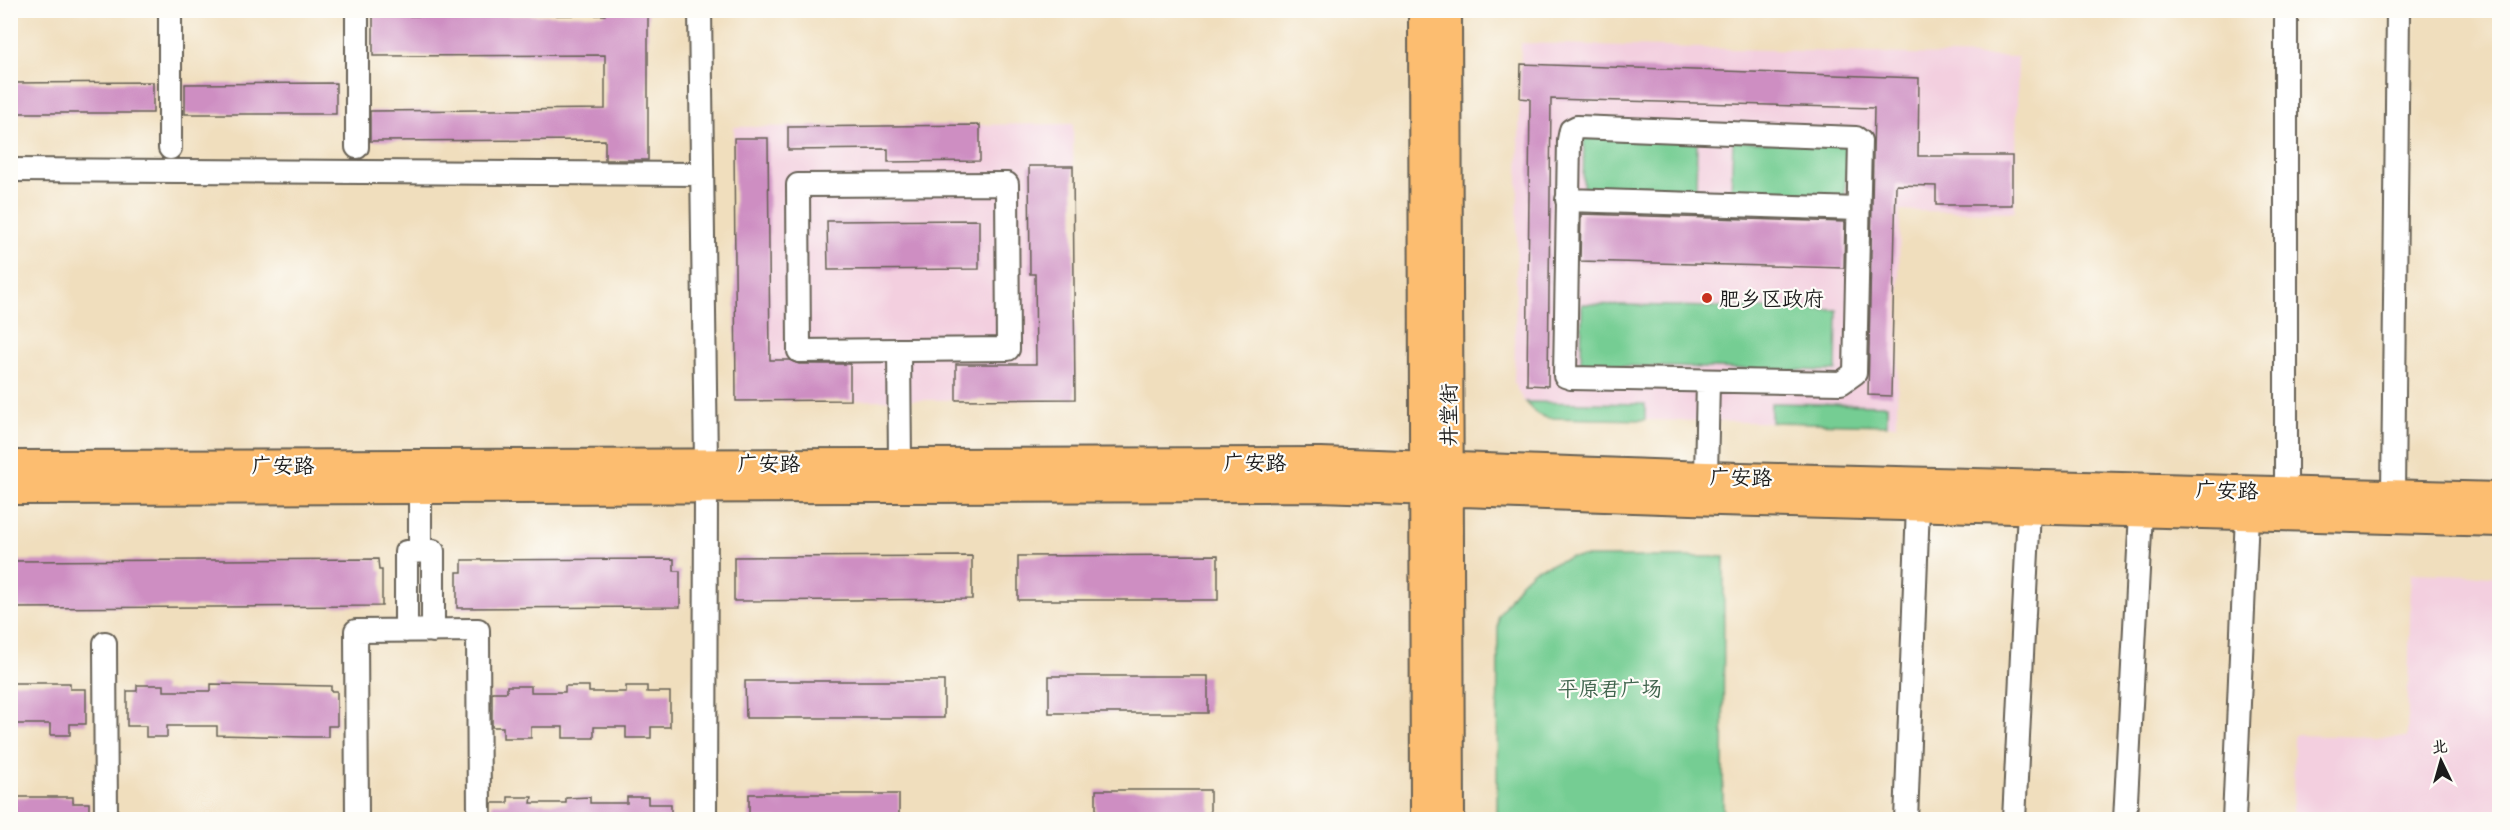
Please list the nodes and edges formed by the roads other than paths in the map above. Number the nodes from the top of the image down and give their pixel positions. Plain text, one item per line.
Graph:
1 (170, 10) edge
2 (357, 10) edge
3 (700, 10) edge
4 (1423, 10) edge
5 (1447, 10) edge
6 (2286, 10) edge
7 (2398, 10) edge
8 (357, 147) dead end
9 (170, 148) dead end
10 (10, 170) edge
11 (702, 174) junction
12 (1567, 200) junction
13 (1859, 209) junction
14 (899, 350) junction
15 (1707, 381) junction
16 (900, 462) junction
17 (10, 465) edge
18 (706, 475) junction
19 (1706, 476) junction
20 (1436, 479) junction
21 (420, 489) junction
22 (10, 490) edge
23 (2286, 492) junction
24 (2393, 495) junction
25 (2499, 497) edge
26 (1918, 506) junction
27 (2029, 510) junction
28 (2141, 512) junction
29 (2247, 515) junction
30 (2499, 522) edge
31 (420, 551) junction
32 (406, 631) junction
33 (433, 631) junction
34 (105, 643) dead end
35 (106, 819) edge
36 (357, 819) edge
37 (479, 819) edge
38 (705, 819) edge
39 (1425, 819) edge
40 (1450, 819) edge
41 (1906, 819) edge
42 (2014, 819) edge
43 (2125, 819) edge
44 (2234, 819) edge

1 - 9 street
2 - 8 street
3 - 11 street
4 - 20 main road, 井堂街
5 - 20 main road, 井堂街
6 - 23 street
7 - 24 street
10 - 11 street
11 - 18 street
12 - 13 street
12 - 13 street
12 - 15 street
13 - 15 street
14 - 14 street
14 - 16 street
15 - 19 street
16 - 18 main road, 广安路
16 - 20 main road, 广安路
17 - 18 main road, 广安路
18 - 20 main road, 广安路
18 - 21 main road, 广安路
18 - 38 street
19 - 20 main road, 广安路
19 - 23 main road, 广安路
20 - 26 main road, 广安路
20 - 39 main road, 井堂街
20 - 40 main road, 井堂街
21 - 22 main road, 广安路
21 - 31 street
23 - 24 main road, 广安路
24 - 25 main road, 广安路
26 - 27 main road, 广安路
26 - 41 street
27 - 28 main road, 广安路
27 - 42 street
28 - 29 main road, 广安路
28 - 43 street
29 - 30 main road, 广安路
29 - 44 street
31 - 32 street
31 - 33 street
32 - 33 street
32 - 36 street
33 - 37 street
34 - 35 street

